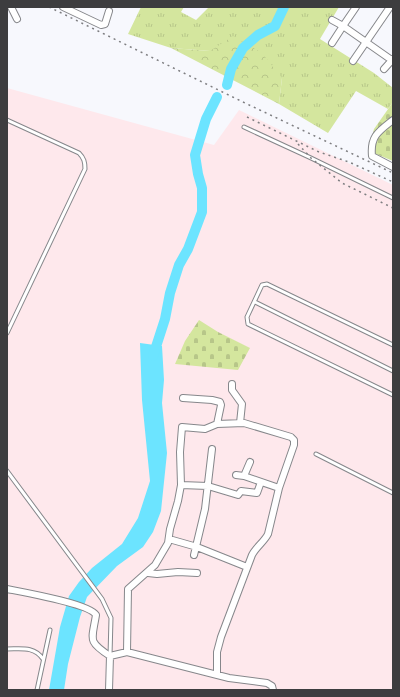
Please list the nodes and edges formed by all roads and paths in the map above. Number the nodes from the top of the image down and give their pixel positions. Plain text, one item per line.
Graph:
1 (11, 7) edge
2 (63, 7) edge
3 (356, 7) edge
4 (390, 7) edge
5 (109, 11) dead end
6 (16, 19) dead end
7 (332, 20) dead end
8 (343, 26) junction
9 (365, 42) junction
10 (332, 43) dead end
11 (353, 61) dead end
12 (393, 61) edge
13 (384, 69) dead end
14 (7, 120) edge
15 (393, 120) edge
16 (244, 127) dead end
17 (393, 167) edge
18 (393, 198) edge
19 (255, 302) junction
20 (7, 333) edge
21 (393, 345) edge
22 (393, 371) edge
23 (232, 384) dead end
24 (393, 395) edge
25 (182, 398) dead end
26 (240, 423) junction
27 (216, 424) junction
28 (212, 448) dead end
29 (316, 454) dead end
30 (250, 462) dead end
31 (7, 471) edge
32 (236, 475) dead end
33 (244, 476) junction
34 (261, 482) junction
35 (181, 485) junction
36 (208, 486) junction
37 (279, 488) junction
38 (393, 493) edge
39 (169, 538) junction
40 (197, 547) junction
41 (194, 555) dead end
42 (247, 566) junction
43 (148, 573) junction
44 (197, 573) dead end
45 (7, 588) edge
46 (50, 630) dead end
47 (7, 649) edge
48 (127, 652) junction
49 (110, 656) junction
50 (43, 660) junction
51 (216, 674) junction
52 (37, 690) edge
53 (110, 690) edge
54 (273, 690) edge

1 - 6 street
2 - 5 street
3 - 8 street
4 - 9 street
7 - 8 street
8 - 9 street
8 - 10 street
9 - 11 street
9 - 12 street
12 - 13 street
14 - 20 lane
15 - 17 street
16 - 18 lane
19 - 21 lane
19 - 22 lane
19 - 24 lane
23 - 26 street
25 - 27 street
26 - 27 street
26 - 37 street
27 - 35 street
28 - 36 street
29 - 38 lane
30 - 33 street
31 - 49 lane
32 - 33 street
33 - 34 street
34 - 36 street
34 - 37 street
35 - 36 street
35 - 39 street
36 - 40 street
37 - 42 street
39 - 40 street
39 - 43 street
40 - 41 street
40 - 42 street
42 - 51 street
43 - 44 street
43 - 48 street
45 - 49 street
46 - 50 lane
47 - 50 lane
48 - 49 street
48 - 51 street
49 - 53 street
50 - 52 lane
51 - 54 street

